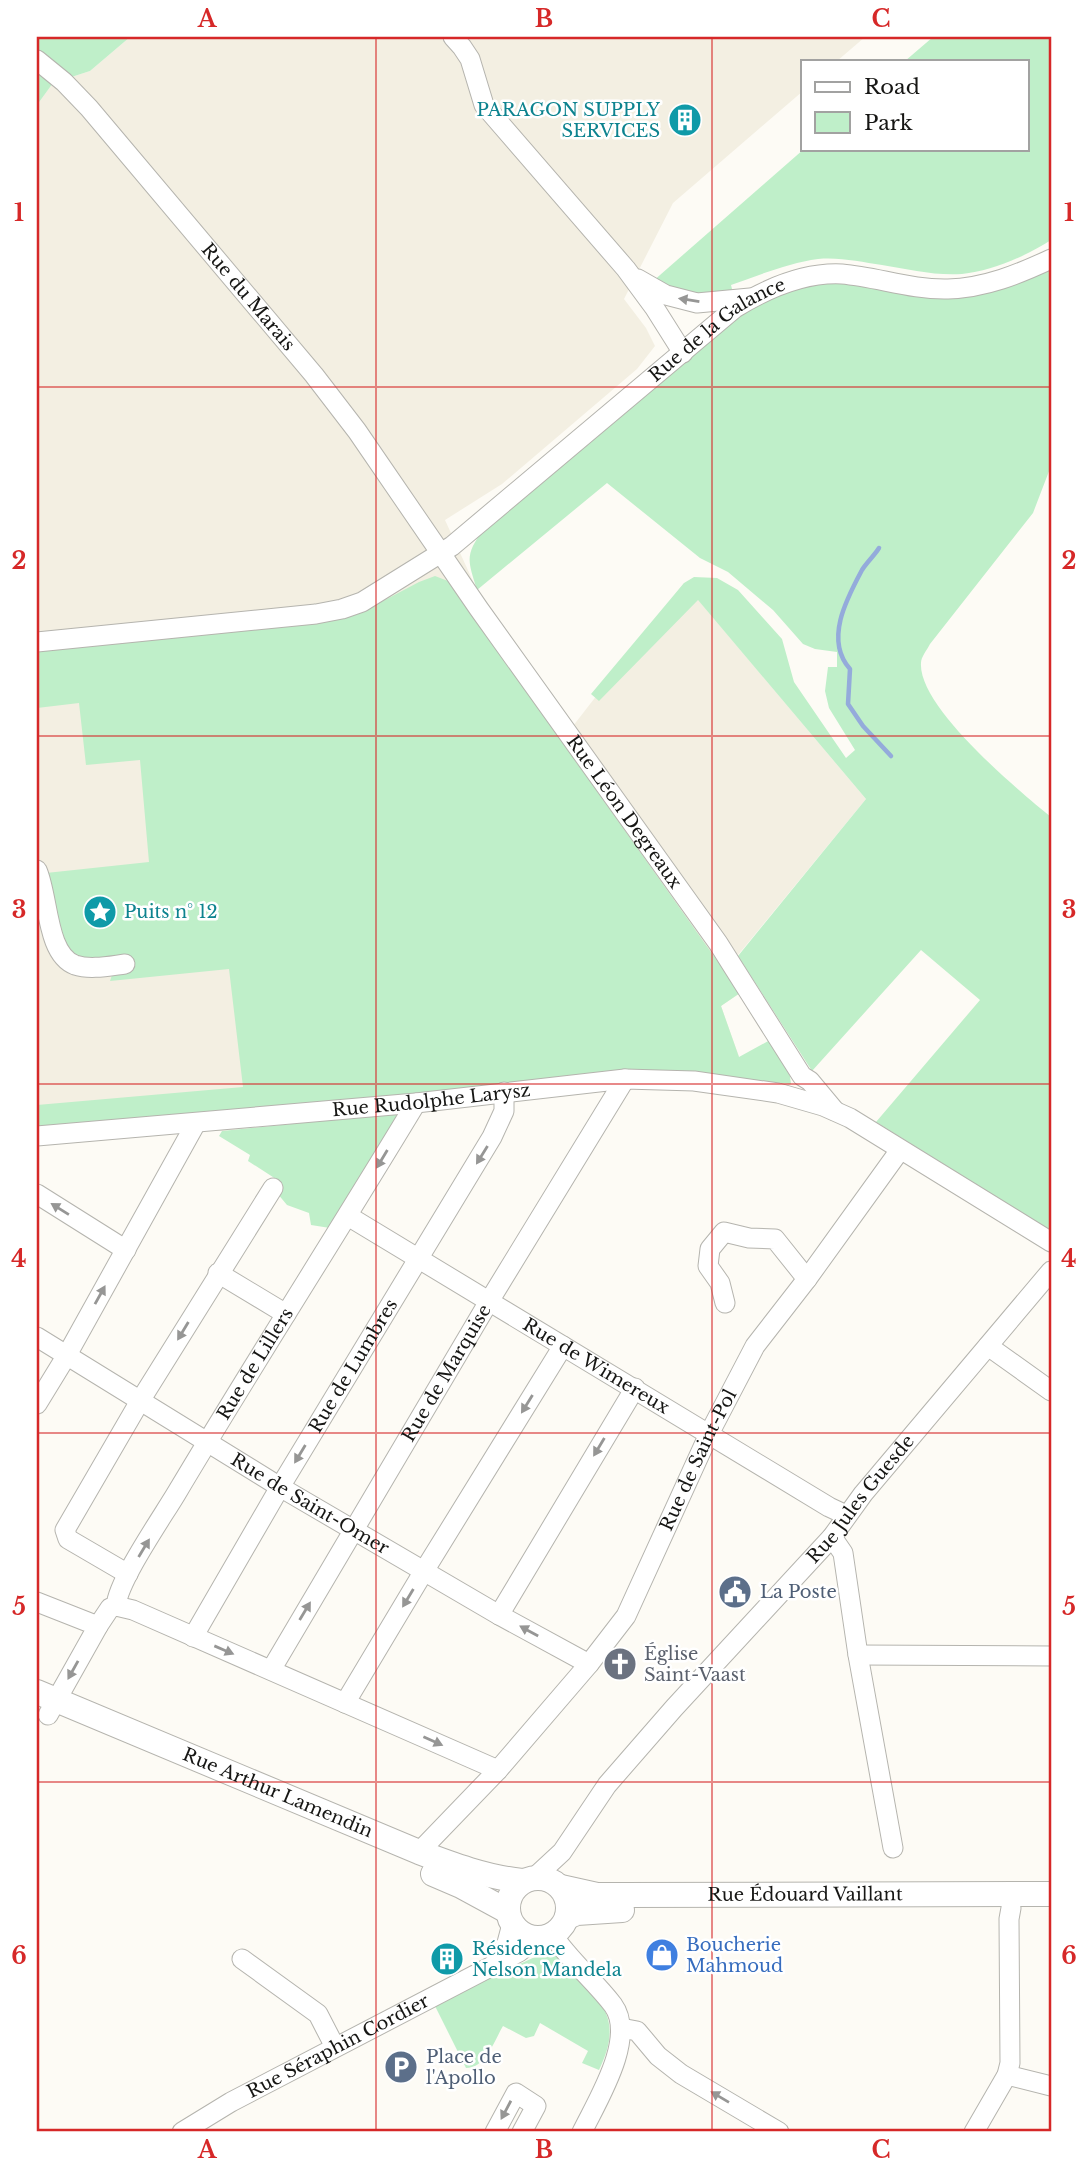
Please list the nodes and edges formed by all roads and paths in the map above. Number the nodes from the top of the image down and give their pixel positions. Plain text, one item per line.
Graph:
1 (453, 37) edge
2 (37, 60) edge
3 (1051, 259) edge
4 (631, 276) junction
5 (753, 297) junction
6 (683, 353) junction
7 (440, 552) junction
8 (37, 642) edge
9 (37, 870) edge
10 (125, 964) dead end
11 (802, 1076) junction
12 (625, 1079) junction
13 (504, 1092) junction
14 (797, 1097) junction
15 (416, 1103) junction
16 (829, 1108) junction
17 (196, 1122) junction
18 (37, 1136) edge
19 (900, 1150) junction
20 (273, 1188) dead end
21 (37, 1194) edge
22 (348, 1216) junction
23 (1051, 1242) edge
24 (126, 1250) junction
25 (418, 1257) junction
26 (1051, 1271) edge
27 (218, 1273) junction
28 (807, 1279) junction
29 (488, 1303) junction
30 (725, 1303) dead end
31 (286, 1314) junction
32 (37, 1337) edge
33 (563, 1346) junction
34 (988, 1346) junction
35 (67, 1354) junction
36 (635, 1388) junction
37 (1051, 1391) edge
38 (140, 1401) junction
39 (37, 1404) edge
40 (709, 1434) junction
41 (207, 1442) junction
42 (280, 1487) junction
43 (846, 1515) junction
44 (354, 1529) junction
45 (832, 1537) junction
46 (424, 1571) junction
47 (128, 1574) junction
48 (37, 1602) edge
49 (116, 1606) junction
50 (499, 1615) junction
51 (98, 1626) junction
52 (193, 1637) junction
53 (858, 1655) junction
54 (1051, 1656) edge
55 (589, 1664) junction
56 (271, 1670) junction
57 (345, 1703) junction
58 (45, 1704) edge
59 (498, 1770) junction
60 (893, 1848) dead end
61 (419, 1852) junction
62 (544, 1882) junction
63 (1050, 1894) edge
64 (1011, 1909) junction
65 (510, 1917) junction
66 (552, 1930) junction
67 (242, 1959) dead end
68 (494, 1964) junction
69 (621, 2028) junction
70 (335, 2047) junction
71 (1007, 2075) junction
72 (1051, 2086) edge
73 (182, 2132) edge
74 (495, 2132) edge
75 (522, 2132) edge
76 (582, 2132) edge
77 (779, 2132) edge
78 (974, 2132) edge

1 - 4 street
2 - 7 street, Rue du Marais
3 - 5 street, Rue de la Galance
5 -> 4 street
4 - 6 street
5 - 6 street, Rue de la Galance
6 - 7 street, Rue de la Galance
7 - 8 street, Rue de la Galance
7 - 11 street, Rue Léon Degreaux
9 - 10 street
11 - 14 street
11 - 16 street, Rue Léon Degreaux
12 - 13 street, Rue Rudolphe Larysz
12 - 14 street, Rue Rudolphe Larysz
12 - 29 street, Rue de Marquise
13 - 15 street, Rue Rudolphe Larysz
13 -> 25 street, Rue de Lumbres
14 - 16 street, Rue Rudolphe Larysz
15 - 17 street, Rue Rudolphe Larysz
15 -> 22 street, Rue de Lillers
16 - 19 street, Rue Léon Degreaux
17 - 18 street, Rue Rudolphe Larysz
17 - 24 street
19 - 23 street, Rue Léon Degreaux
19 - 28 street, Rue de Saint-Pol
20 - 27 street
24 -> 21 street
22 - 25 street, Rue de Wimereux
22 - 31 street, Rue de Lillers
35 -> 24 street
25 - 29 street, Rue de Wimereux
25 -> 42 street, Rue de Lumbres
26 - 34 street, Rue Jules Guesde
27 - 31 street
27 -> 38 street
28 - 30 street
28 - 40 street, Rue de Saint-Pol
29 - 33 street, Rue de Wimereux
29 - 44 street, Rue de Marquise
31 - 41 street, Rue de Lillers
32 - 35 street, Rue de Saint-Omer
33 - 36 street, Rue de Wimereux
33 -> 46 street
34 - 37 street
34 - 43 street, Rue Jules Guesde
35 - 38 street, Rue de Saint-Omer
35 - 39 street
36 - 40 street, Rue de Wimereux
36 -> 50 street
38 - 41 street, Rue de Saint-Omer
38 - 47 street
40 - 43 street, Rue de Wimereux
40 - 55 street, Rue de Saint-Pol
41 - 42 street, Rue de Saint-Omer
47 -> 41 street, Rue de Lillers
42 - 44 street, Rue de Saint-Omer
42 - 52 street, Rue de Lumbres
43 - 45 street, Rue Jules Guesde
44 - 46 street, Rue de Saint-Omer
56 -> 44 street, Rue de Marquise
45 - 53 street
45 - 62 street, Rue Jules Guesde
46 - 50 street, Rue de Saint-Omer
46 -> 57 street
47 - 49 street, Rue de Lillers
48 - 51 street
49 - 51 street, Rue de Lillers
49 - 52 street
55 -> 50 street, Rue de Saint-Omer
51 -> 58 street, Rue de Lillers
52 -> 56 street
53 - 54 street
53 - 60 street
55 - 59 street, Rue de Saint-Pol
56 - 57 street
57 -> 59 street
58 - 61 main road, Rue Arthur Lamendin
58 - 65 main road, Rue Arthur Lamendin
59 - 61 street, Rue de Saint-Pol
61 - 62 main road, Rue Arthur Lamendin
62 - 63 main road, Rue Édouard Vaillant
62 - 65 main road
62 - 66 main road
63 - 64 main road, Rue Édouard Vaillant
64 - 66 main road, Rue Édouard Vaillant
64 - 71 street
65 - 66 main road
65 - 68 street
66 - 68 street, Rue Séraphin Cordier
66 - 69 street
67 - 70 street
68 - 70 street, Rue Séraphin Cordier
69 - 76 street
77 -> 69 street
70 - 73 street, Rue Séraphin Cordier
71 - 72 street
71 - 78 street
75 -> 74 street

